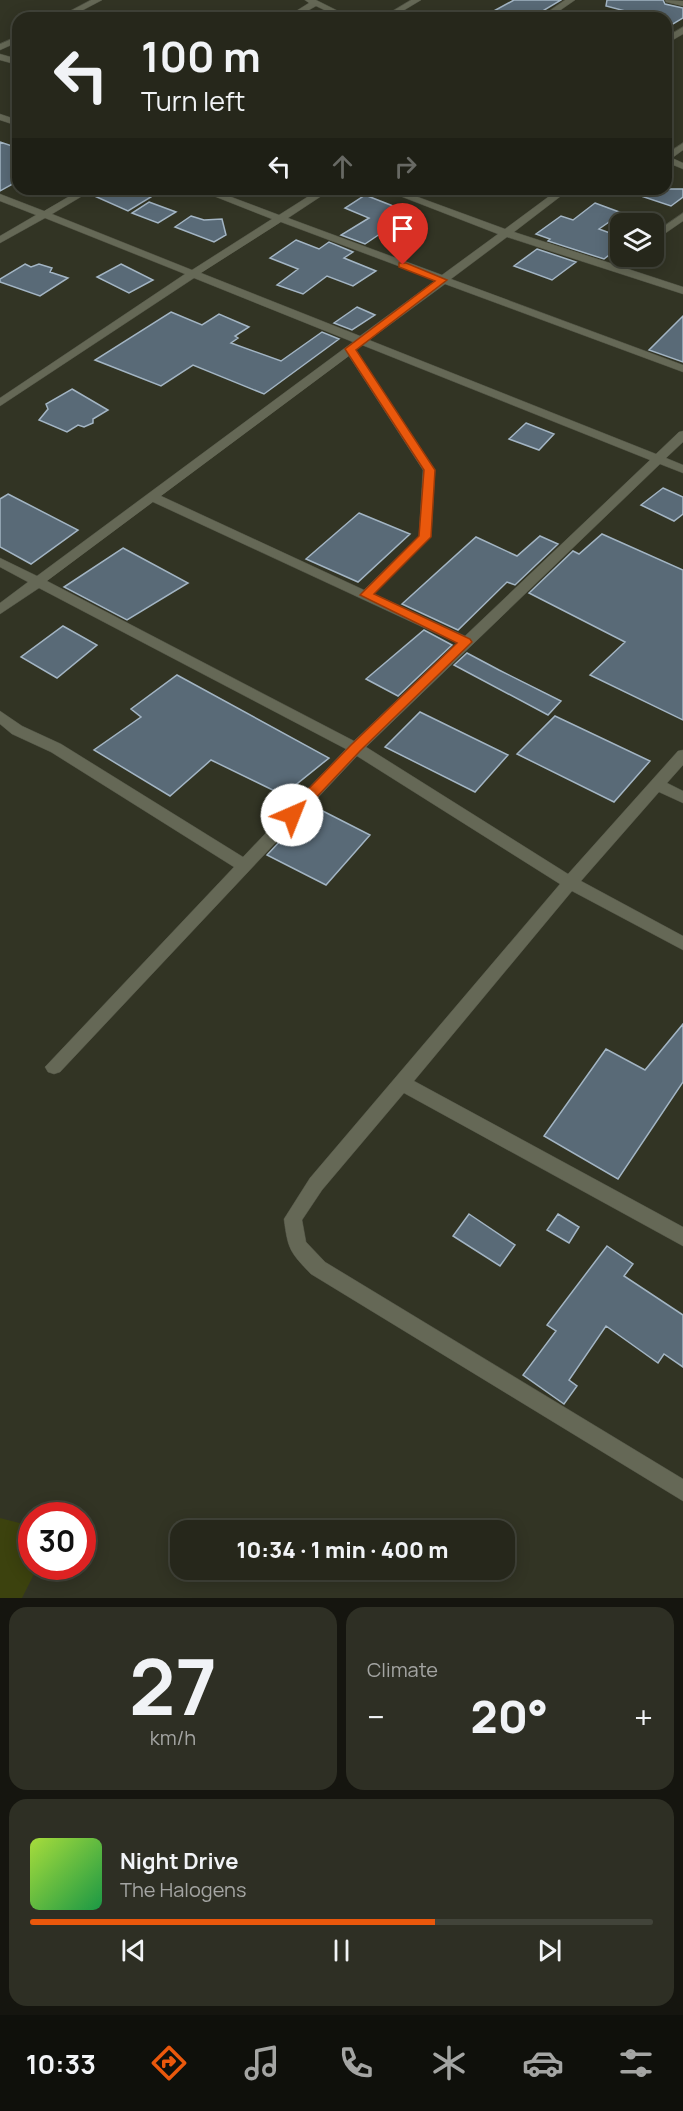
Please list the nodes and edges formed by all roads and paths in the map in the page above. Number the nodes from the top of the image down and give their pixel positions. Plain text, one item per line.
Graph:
1 (99, 0) edge
2 (417, 0) edge
3 (571, 0) edge
4 (669, 0) edge
5 (313, 2) edge
6 (683, 4) edge
7 (75, 12) edge
8 (298, 12) edge
9 (335, 12) edge
10 (396, 12) edge
11 (552, 12) edge
12 (78, 195) edge
13 (218, 195) edge
14 (318, 195) edge
15 (403, 195) edge
16 (557, 195) edge
17 (0, 197) edge
18 (45, 214) junction
19 (683, 216) edge
20 (283, 218) junction
21 (664, 230) edge
22 (506, 233) junction
23 (0, 240) edge
24 (614, 268) joint
25 (194, 273) junction
26 (442, 280) junction
27 (683, 291) edge
28 (362, 341) junction
29 (351, 349) junction
30 (683, 369) edge
31 (0, 403) edge
32 (683, 435) edge
33 (657, 460) junction
34 (683, 469) edge
35 (153, 497) junction
36 (0, 562) edge
37 (39, 582) junction
38 (366, 595) junction
39 (0, 610) edge
40 (466, 642) junction
41 (0, 716) edge
42 (356, 748) junction
43 (683, 755) edge
44 (657, 785) junction
45 (683, 798) edge
46 (244, 865) junction
47 (570, 883) junction
48 (683, 944) edge
49 (54, 1067) dead end
50 (402, 1083) junction
51 (683, 1237) edge
52 (683, 1491) edge

1 - 7 street
2 - 10 street
3 - 11 street
4 - 6 street
5 - 8 street
5 - 9 street
12 - 18 street
13 - 20 street
14 - 20 street
15 - 22 street
16 - 22 street
17 - 18 street
18 - 23 street
18 - 25 street
19 - 21 street
20 - 25 street
20 - 26 street
22 - 24 street
22 - 26 street
24 - 27 street
25 - 28 street
25 - 31 street
26 - 28 street
26 - 30 street
28 - 29 street
28 - 33 street
29 - 35 street
29 - 38 street
32 - 33 street
33 - 34 street
33 - 40 street
35 - 37 street
35 - 38 street
36 - 37 street
37 - 39 street
37 - 42 street
38 - 40 street
40 - 42 street
41 - 46 street
42 - 46 street
42 - 47 street
43 - 44 street
44 - 45 street
44 - 47 street
46 - 49 street
47 - 48 street
47 - 50 street
50 - 51 street
50 - 52 street

